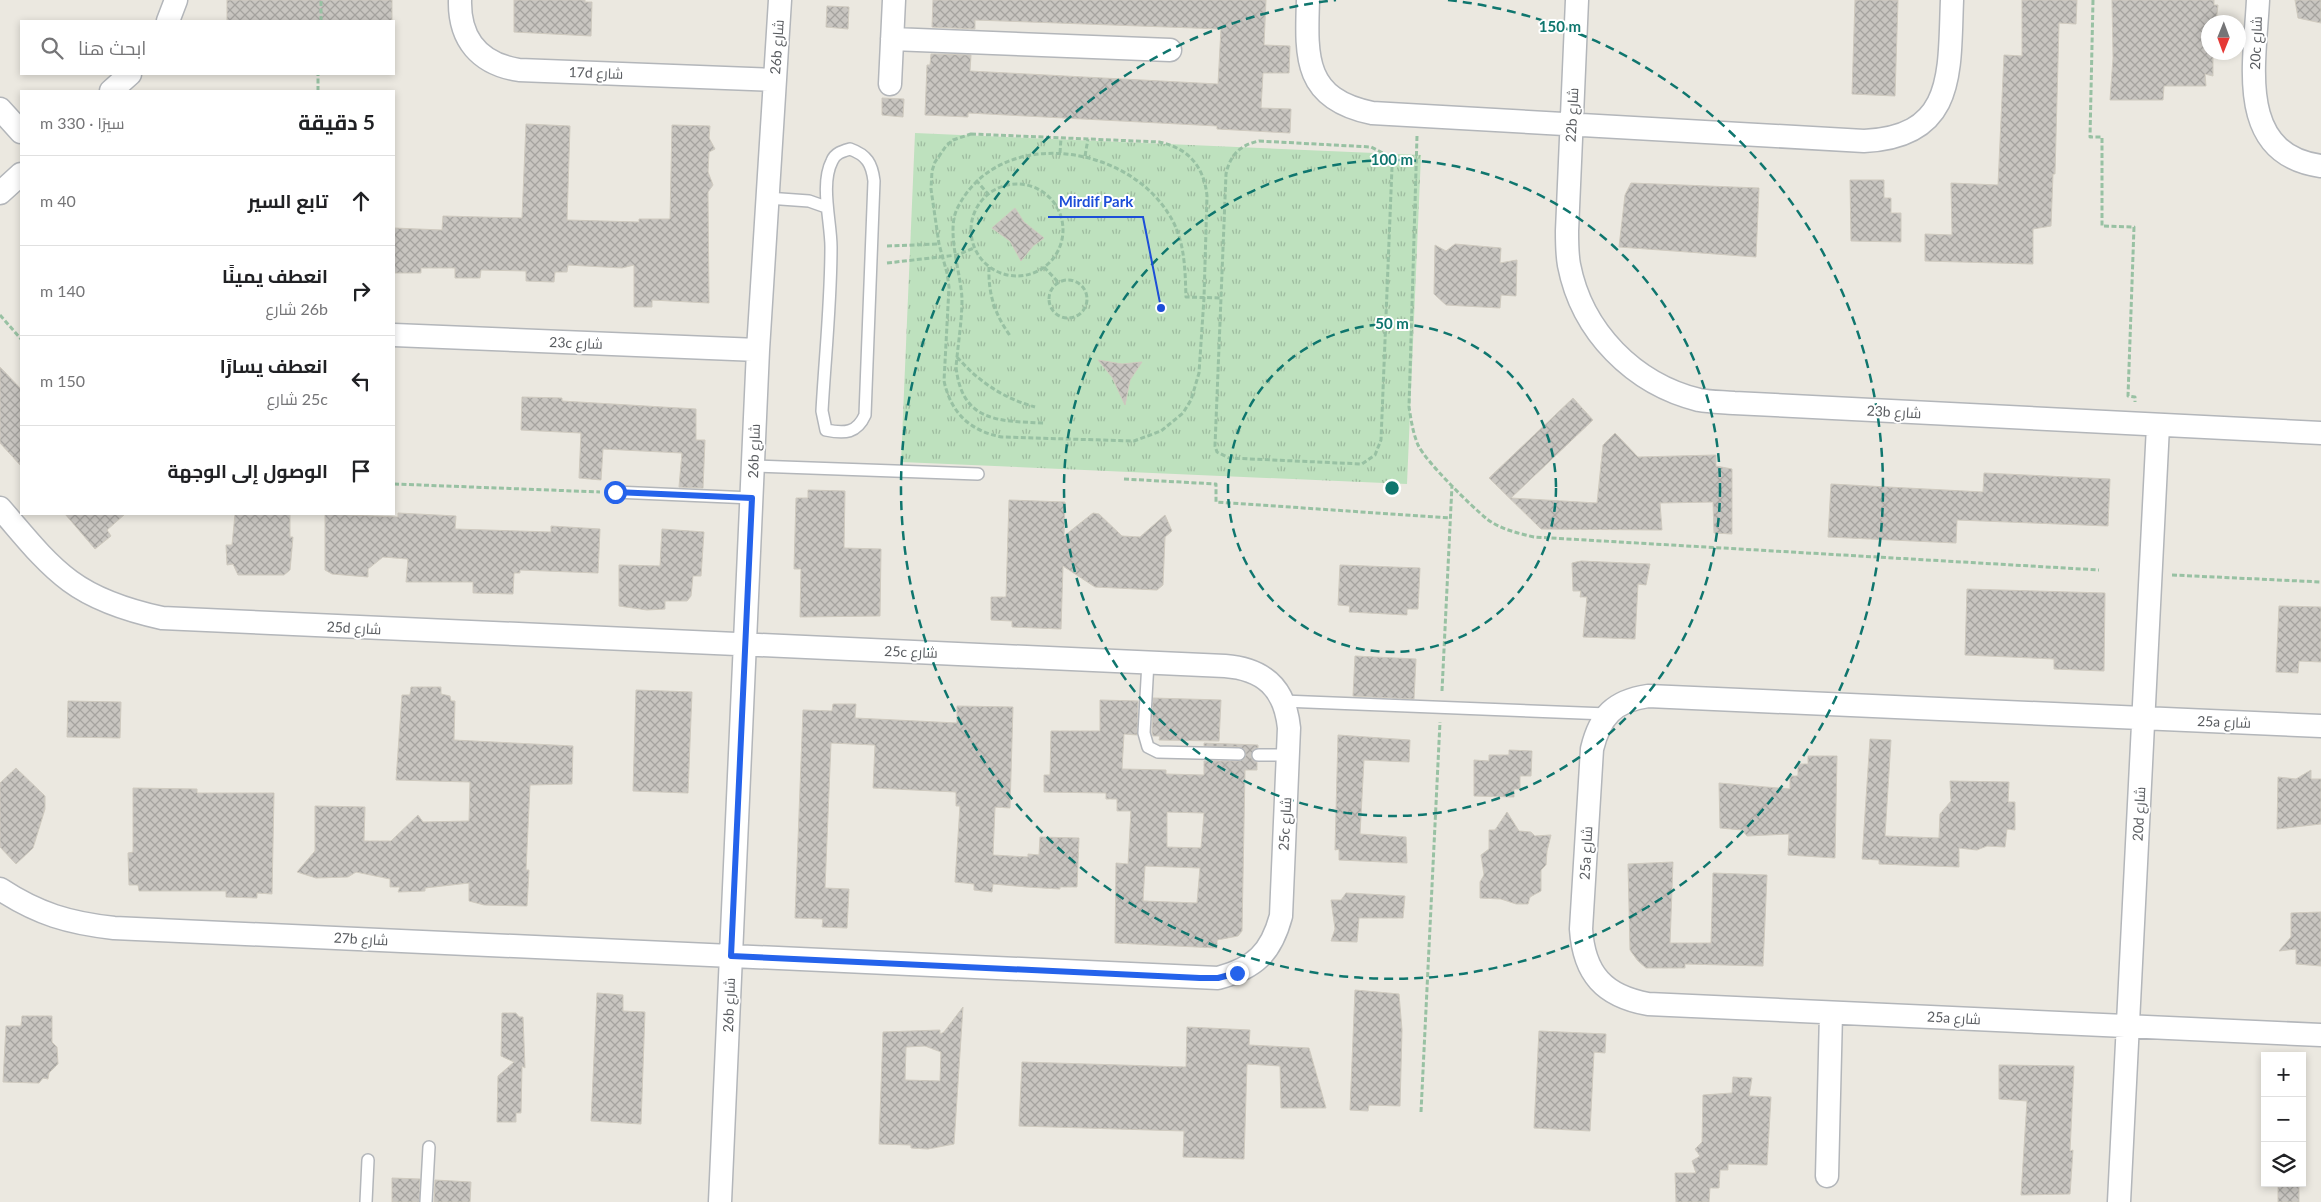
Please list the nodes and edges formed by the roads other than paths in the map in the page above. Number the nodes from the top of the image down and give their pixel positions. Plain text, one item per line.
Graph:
1 (176, 0) edge
2 (460, 0) edge
3 (780, 0) edge
4 (894, 0) edge
5 (1308, 0) edge
6 (1577, 0) edge
7 (1952, 0) edge
8 (2258, 0) edge
9 (168, 20) edge
10 (892, 39) junction
11 (1170, 50) dead end
12 (129, 75) edge
13 (775, 80) junction
14 (890, 84) dead end
15 (112, 90) edge
16 (0, 109) edge
17 (1572, 123) junction
18 (20, 131) edge
19 (2321, 166) edge
20 (20, 175) edge
21 (0, 193) edge
22 (768, 198) junction
23 (826, 207) junction
24 (1567, 231) joint
25 (395, 335) edge
26 (758, 350) junction
27 (2158, 426) junction
28 (2321, 433) edge
29 (753, 466) junction
30 (978, 474) dead end
31 (615, 492) road end
32 (752, 498) junction
33 (0, 508) edge
34 (746, 646) junction
35 (1148, 662) junction
36 (1283, 701) junction
37 (1607, 714) junction
38 (2144, 719) junction
39 (2321, 726) edge
40 (1240, 754) dead end
41 (1258, 755) dead end
42 (1288, 755) junction
43 (0, 890) edge
44 (731, 956) junction
45 (1831, 1013) junction
46 (2128, 1026) junction
47 (2321, 1034) edge
48 (429, 1148) dead end
49 (368, 1160) dead end
50 (1827, 1176) dead end
51 (366, 1202) edge
52 (426, 1202) edge
53 (720, 1202) edge
54 (2119, 1202) edge

1 - 9 street
2 - 13 street, 17d شارع
3 - 13 street, 26b شارع
4 - 10 street
5 - 17 street
6 - 17 street, 22b شارع
7 - 17 street
8 - 19 street, 20c شارع
10 - 11 street
10 - 14 street
12 - 15 street
13 - 22 street, 26b شارع
16 - 18 street
17 - 24 street, 22b شارع
20 - 21 street
22 - 23 lane
22 - 26 street, 26b شارع
23 - 23 lane
24 - 27 street, 23b شارع
25 - 26 street, 23c شارع
26 - 29 street, 26b شارع
27 - 28 street, 23b شارع
27 - 38 street, 20d شارع
29 - 30 lane
29 - 32 street, 26b شارع
31 - 32 lane
32 - 34 street, 26b شارع
33 - 34 street, 25d شارع
34 - 35 street, 25c شارع
34 - 44 street, 26b شارع
35 - 36 street, 25c شارع
35 - 40 lane
36 - 37 lane
36 - 42 street, 25c شارع
37 - 38 street, 25a شارع
37 - 45 street, 25a شارع
38 - 39 street, 25a شارع
38 - 46 street, 20d شارع
41 - 42 lane
42 - 44 street, 25c شارع
43 - 44 street, 27b شارع
44 - 53 street, 26b شارع
45 - 46 street, 25a شارع
45 - 50 street
46 - 47 street, 25a شارع
46 - 54 street, 20d شارع
48 - 52 lane
49 - 51 lane

